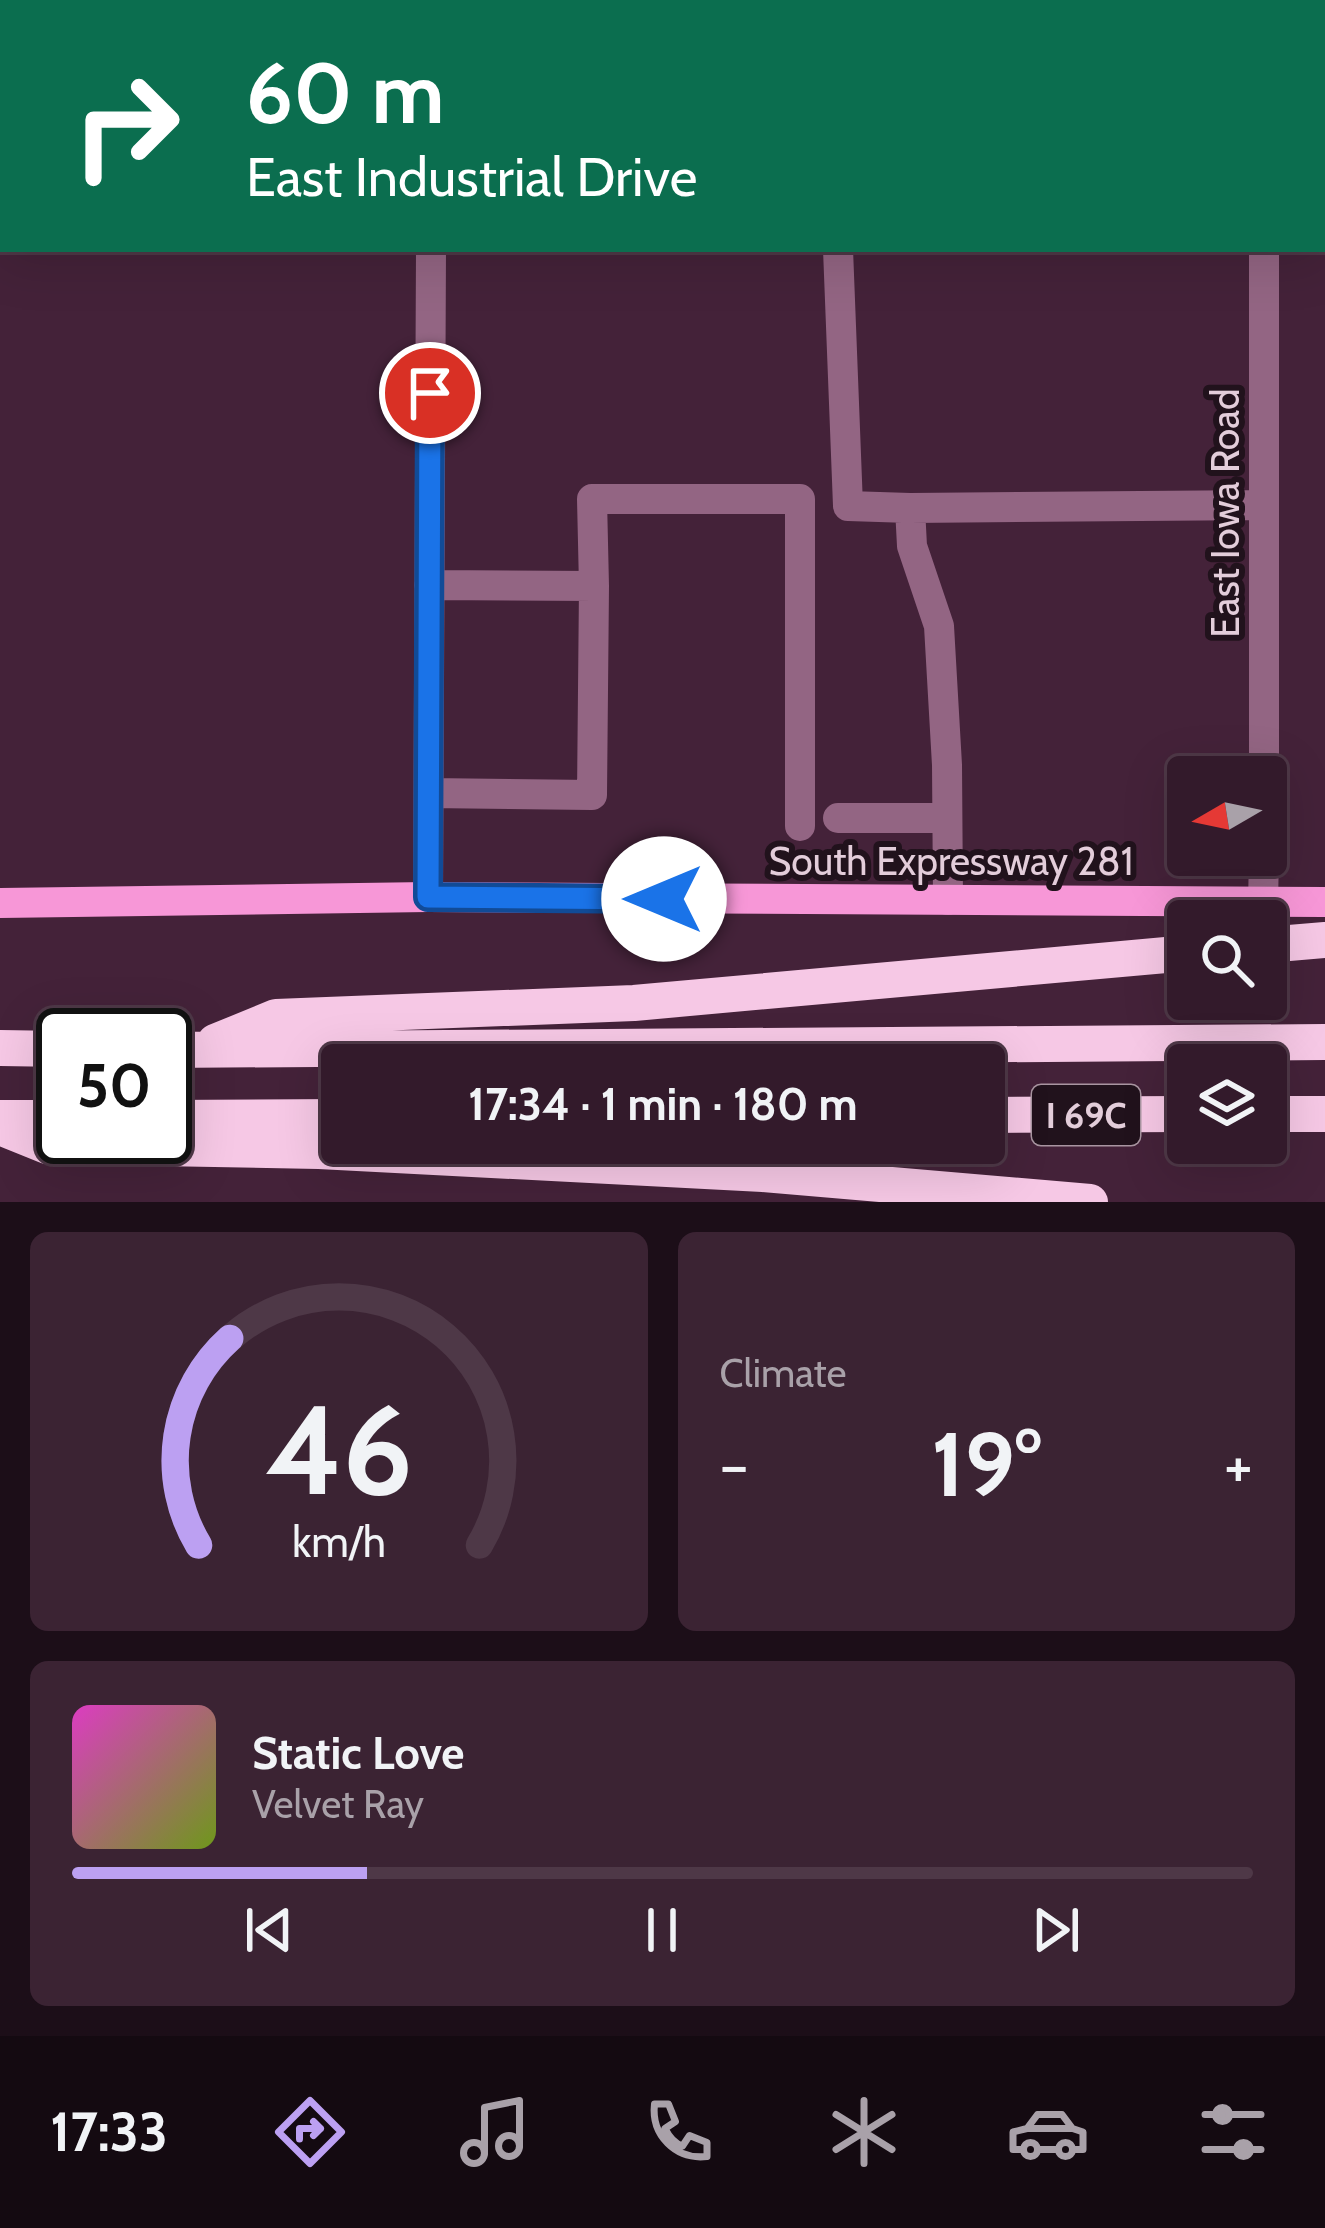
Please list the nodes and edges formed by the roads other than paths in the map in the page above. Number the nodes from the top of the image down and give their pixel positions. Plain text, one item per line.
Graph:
1 (430, 252) edge
2 (838, 252) edge
3 (1264, 252) edge
4 (1264, 506) junction
5 (910, 508) junction
6 (429, 585) junction
7 (593, 586) junction
8 (1264, 756) edge
9 (429, 793) junction
10 (838, 818) dead end
11 (947, 818) junction
12 (800, 826) dead end
13 (428, 897) junction
14 (948, 900) junction
15 (1167, 901) edge
16 (1287, 902) edge
17 (1325, 902) edge
18 (0, 903) edge
19 (1325, 940) edge
20 (1287, 943) edge
21 (1167, 955) edge
22 (1325, 1042) edge
23 (192, 1046) edge
24 (0, 1048) edge
25 (36, 1048) edge
26 (192, 1050) edge
27 (1167, 1114) edge
28 (1287, 1114) edge
29 (1325, 1114) edge
30 (1005, 1115) edge
31 (192, 1118) edge
32 (321, 1118) edge
33 (36, 1120) edge
34 (0, 1123) edge
35 (1090, 1202) edge

1 - 6 street
2 - 5 street
3 - 4 street, East Iowa Road
4 - 5 street
4 - 8 street, East Iowa Road
5 - 11 street
6 - 7 street
6 - 9 street
7 - 9 street
7 - 12 street
9 - 13 street
10 - 11 street
11 - 14 street
13 - 14 main road, South Expressway 281
13 - 18 main road, South Expressway 281
14 - 15 main road, South Expressway 281
16 - 17 main road, South Expressway 281
19 - 20 highway
21 - 23 highway
22 - 26 highway, I 69C
24 - 25 highway
27 - 30 highway, I 69C
28 - 29 highway
31 - 32 highway
33 - 34 highway
34 - 35 highway

